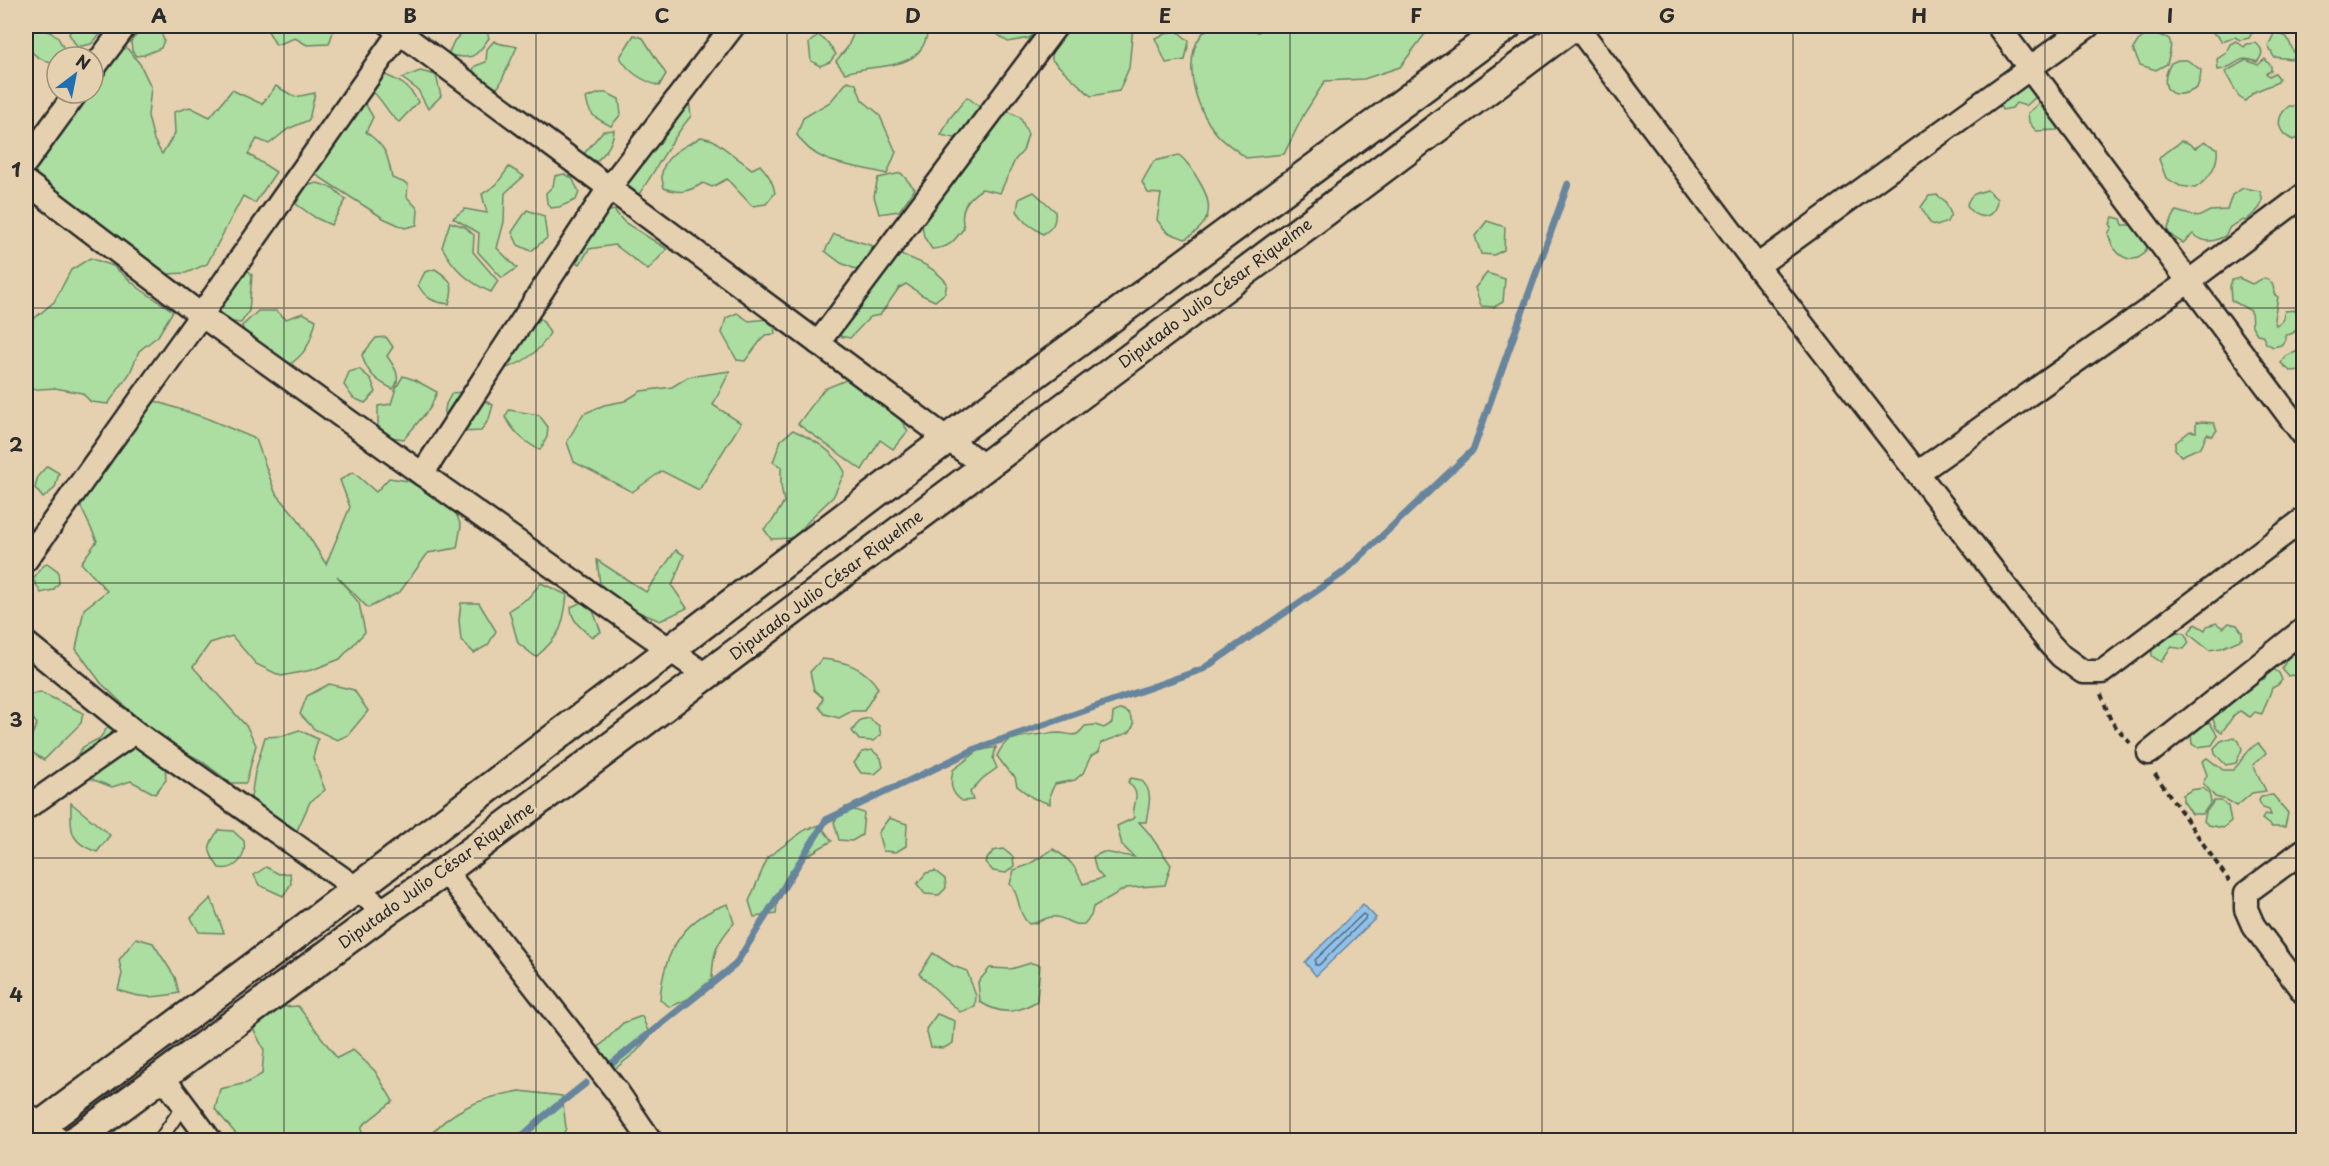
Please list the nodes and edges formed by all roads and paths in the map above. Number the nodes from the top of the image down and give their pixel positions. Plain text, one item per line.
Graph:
1 (125, 26) edge
2 (733, 26) edge
3 (1056, 26) edge
4 (1507, 26) edge
5 (1575, 26) edge
6 (1998, 26) edge
7 (2088, 26) edge
8 (398, 28) edge
9 (105, 53) edge
10 (2030, 69) junction
11 (67, 105) edge
12 (26, 162) edge
13 (26, 182) edge
14 (609, 188) junction
15 (2304, 195) edge
16 (1757, 266) junction
17 (2188, 282) junction
18 (201, 315) junction
19 (818, 343) junction
20 (2304, 436) edge
21 (947, 439) junction
22 (984, 466) junction
23 (1919, 472) junction
24 (422, 474) junction
25 (2304, 519) edge
26 (26, 560) edge
27 (2304, 629) edge
28 (26, 643) edge
29 (670, 651) junction
30 (2102, 672) junction
31 (707, 676) junction
32 (135, 732) junction
33 (2149, 753) junction
34 (26, 808) edge
35 (2304, 850) edge
36 (445, 871) junction
37 (356, 888) junction
38 (2246, 893) junction
39 (386, 912) junction
40 (272, 953) junction
41 (292, 981) junction
42 (2304, 993) edge
43 (162, 1077) junction
44 (183, 1106) junction
45 (38, 1129) edge
46 (76, 1140) edge
47 (160, 1140) edge
48 (210, 1140) edge
49 (649, 1140) edge

1 - 9 street
2 - 14 street
3 - 19 street
4 - 21 street
5 - 16 street
5 - 22 street, Diputado Julio César Riquelme
6 - 10 street
7 - 10 street
8 - 14 street
8 - 18 street
10 - 16 street
10 - 17 street
11 - 12 street
13 - 18 street
14 - 19 street
14 - 24 street
15 - 17 street
16 - 23 street
17 - 20 street
17 - 23 street
18 - 24 street
18 - 26 street
19 - 21 street
21 - 22 street
21 - 29 street
22 - 31 street, Diputado Julio César Riquelme
23 - 30 street
24 - 29 street
25 - 30 street
27 - 33 street
28 - 32 street
29 - 31 street
29 - 37 street
30 - 33 path
31 - 36 street, Diputado Julio César Riquelme
32 - 34 street
32 - 37 street
33 - 38 path
35 - 38 street
36 - 39 street, Diputado Julio César Riquelme
36 - 49 street
37 - 39 street
37 - 40 street
38 - 42 street
39 - 41 street, Diputado Julio César Riquelme
40 - 41 street
40 - 45 street
41 - 43 street, Diputado Julio César Riquelme
43 - 44 street
43 - 46 street, Diputado Julio César Riquelme
44 - 47 lane
44 - 48 street

